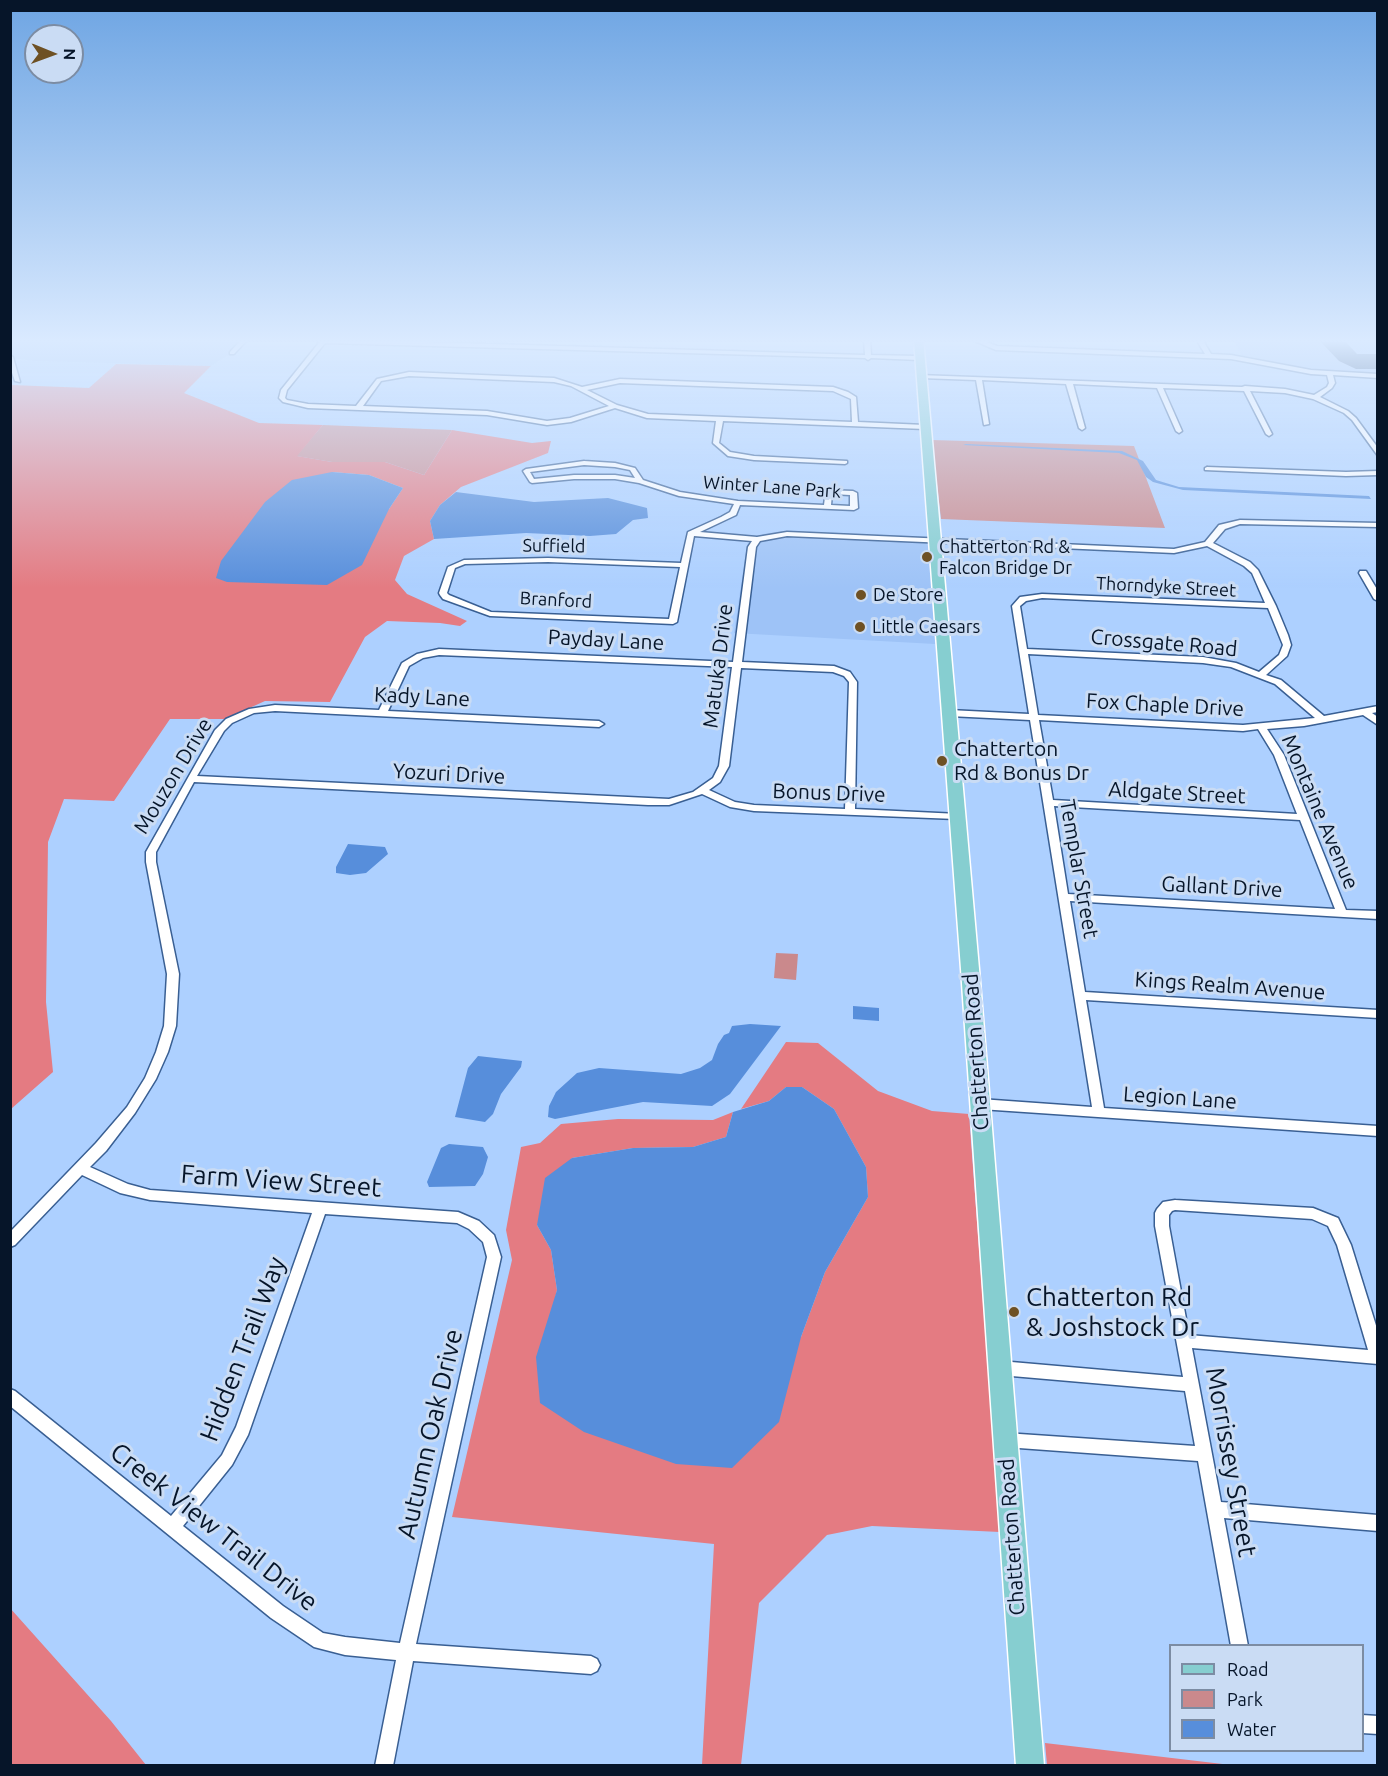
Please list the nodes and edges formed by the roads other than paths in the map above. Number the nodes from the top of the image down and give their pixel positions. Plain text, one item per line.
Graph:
1 (529, 422) edge
2 (557, 422) edge
3 (720, 422) edge
4 (798, 422) edge
5 (925, 422) edge
6 (1080, 422) edge
7 (1175, 422) edge
8 (1263, 422) edge
9 (1354, 422) edge
10 (855, 424) joint
11 (925, 427) junction
12 (1082, 428) dead end
13 (1179, 431) dead end
14 (1269, 434) dead end
15 (1365, 436) junction
16 (1377, 436) edge
17 (1377, 454) edge
18 (845, 462) dead end
19 (1208, 469) dead end
20 (1377, 473) edge
21 (640, 481) junction
22 (738, 504) junction
23 (827, 507) junction
24 (1218, 522) dead end
25 (1227, 525) junction
26 (1377, 525) edge
27 (692, 534) junction
28 (757, 539) junction
29 (934, 540) junction
30 (1208, 544) junction
31 (684, 565) junction
32 (1363, 573) dead end
33 (443, 593) joint
34 (1023, 599) joint
35 (1377, 599) edge
36 (1272, 606) junction
37 (1023, 651) junction
38 (737, 664) junction
39 (1262, 674) junction
40 (1377, 709) edge
41 (1365, 712) junction
42 (243, 713) joint
43 (949, 713) junction
44 (382, 714) junction
45 (1034, 717) junction
46 (1322, 719) junction
47 (1377, 722) edge
48 (599, 724) dead end
49 (1261, 727) junction
50 (191, 779) junction
51 (703, 791) junction
52 (1048, 803) junction
53 (850, 812) junction
54 (956, 816) junction
55 (1304, 818) junction
56 (1064, 897) junction
57 (1342, 913) junction
58 (1377, 915) edge
59 (1080, 996) junction
60 (1377, 1014) edge
61 (980, 1104) junction
62 (1099, 1112) junction
63 (1377, 1131) edge
64 (81, 1168) junction
65 (320, 1209) junction
66 (480, 1230) joint
67 (10, 1241) edge
68 (1184, 1341) junction
69 (1377, 1358) edge
70 (1000, 1368) junction
71 (1192, 1385) junction
72 (10, 1396) edge
73 (1005, 1440) junction
74 (1205, 1454) junction
75 (1215, 1509) junction
76 (1377, 1523) edge
77 (173, 1526) junction
78 (1240, 1644) edge
79 (406, 1652) junction
80 (591, 1665) dead end
81 (384, 1766) edge
82 (1030, 1766) edge

1 - 2 street
3 - 18 street
4 - 10 street
5 - 11 main road, Chatterton Road
6 - 12 street
7 - 13 street
8 - 14 street
9 - 15 street
10 - 11 street
11 - 29 main road, Chatterton Road
15 - 16 street
15 - 17 street
19 - 20 street
21 - 21 street, Winter Lane Park
21 - 22 street, Winter Lane Park
22 - 23 street, Winter Lane Park
22 - 27 street
23 - 23 street, Winter Lane Park
24 - 25 street
25 - 26 street
25 - 30 street
27 - 28 street
27 - 31 street
28 - 29 street
28 - 38 street, Matuka Drive
29 - 30 street
29 - 43 main road, Chatterton Road
30 - 36 street
31 - 33 street, Suffield
31 - 33 street, Branford
32 - 35 street
34 - 36 street, Thorndyke Street
34 - 37 street, Templar Street
36 - 39 street
37 - 39 street, Crossgate Road
37 - 45 street, Templar Street
38 - 44 street, Payday Lane
38 - 51 street, Matuka Drive
38 - 53 street, Payday Lane
39 - 46 street, Crossgate Road
40 - 41 street, Fox Chaple Drive
41 - 46 street, Fox Chaple Drive
41 - 47 street
42 - 44 street, Kady Lane
42 - 50 street, Mouzon Drive
43 - 45 street, Fox Chaple Drive
43 - 54 main road, Chatterton Road
44 - 48 street, Kady Lane
45 - 49 street, Fox Chaple Drive
45 - 52 street, Templar Street
46 - 49 street, Fox Chaple Drive
49 - 55 street, Montaine Avenue
50 - 51 street, Yozuri Drive
50 - 64 street, Mouzon Drive
51 - 53 street, Bonus Drive
52 - 55 street, Aldgate Street
52 - 56 street, Templar Street
53 - 54 street, Bonus Drive
54 - 61 main road, Chatterton Road
55 - 57 street, Montaine Avenue
56 - 57 street, Gallant Drive
56 - 59 street, Templar Street
57 - 58 street, Gallant Drive
59 - 60 street, Kings Realm Avenue
59 - 62 street, Templar Street
61 - 62 street, Legion Lane
61 - 70 main road, Chatterton Road
62 - 63 street, Legion Lane
64 - 65 street, Farm View Street
64 - 67 street, Mouzon Drive
65 - 66 street, Farm View Street
65 - 77 street, Hidden Trail Way
66 - 79 street, Autumn Oak Drive
68 - 69 street
68 - 69 street, Morrissey Street
68 - 71 street, Morrissey Street
70 - 71 street
70 - 73 main road, Chatterton Road
71 - 74 street, Morrissey Street
72 - 77 street, Creek View Trail Drive
73 - 74 street
73 - 82 main road, Chatterton Road
74 - 75 street, Morrissey Street
75 - 76 street
75 - 78 street, Morrissey Street
77 - 79 street, Creek View Trail Drive
79 - 80 street, Creek View Trail Drive
79 - 81 street, Autumn Oak Drive

